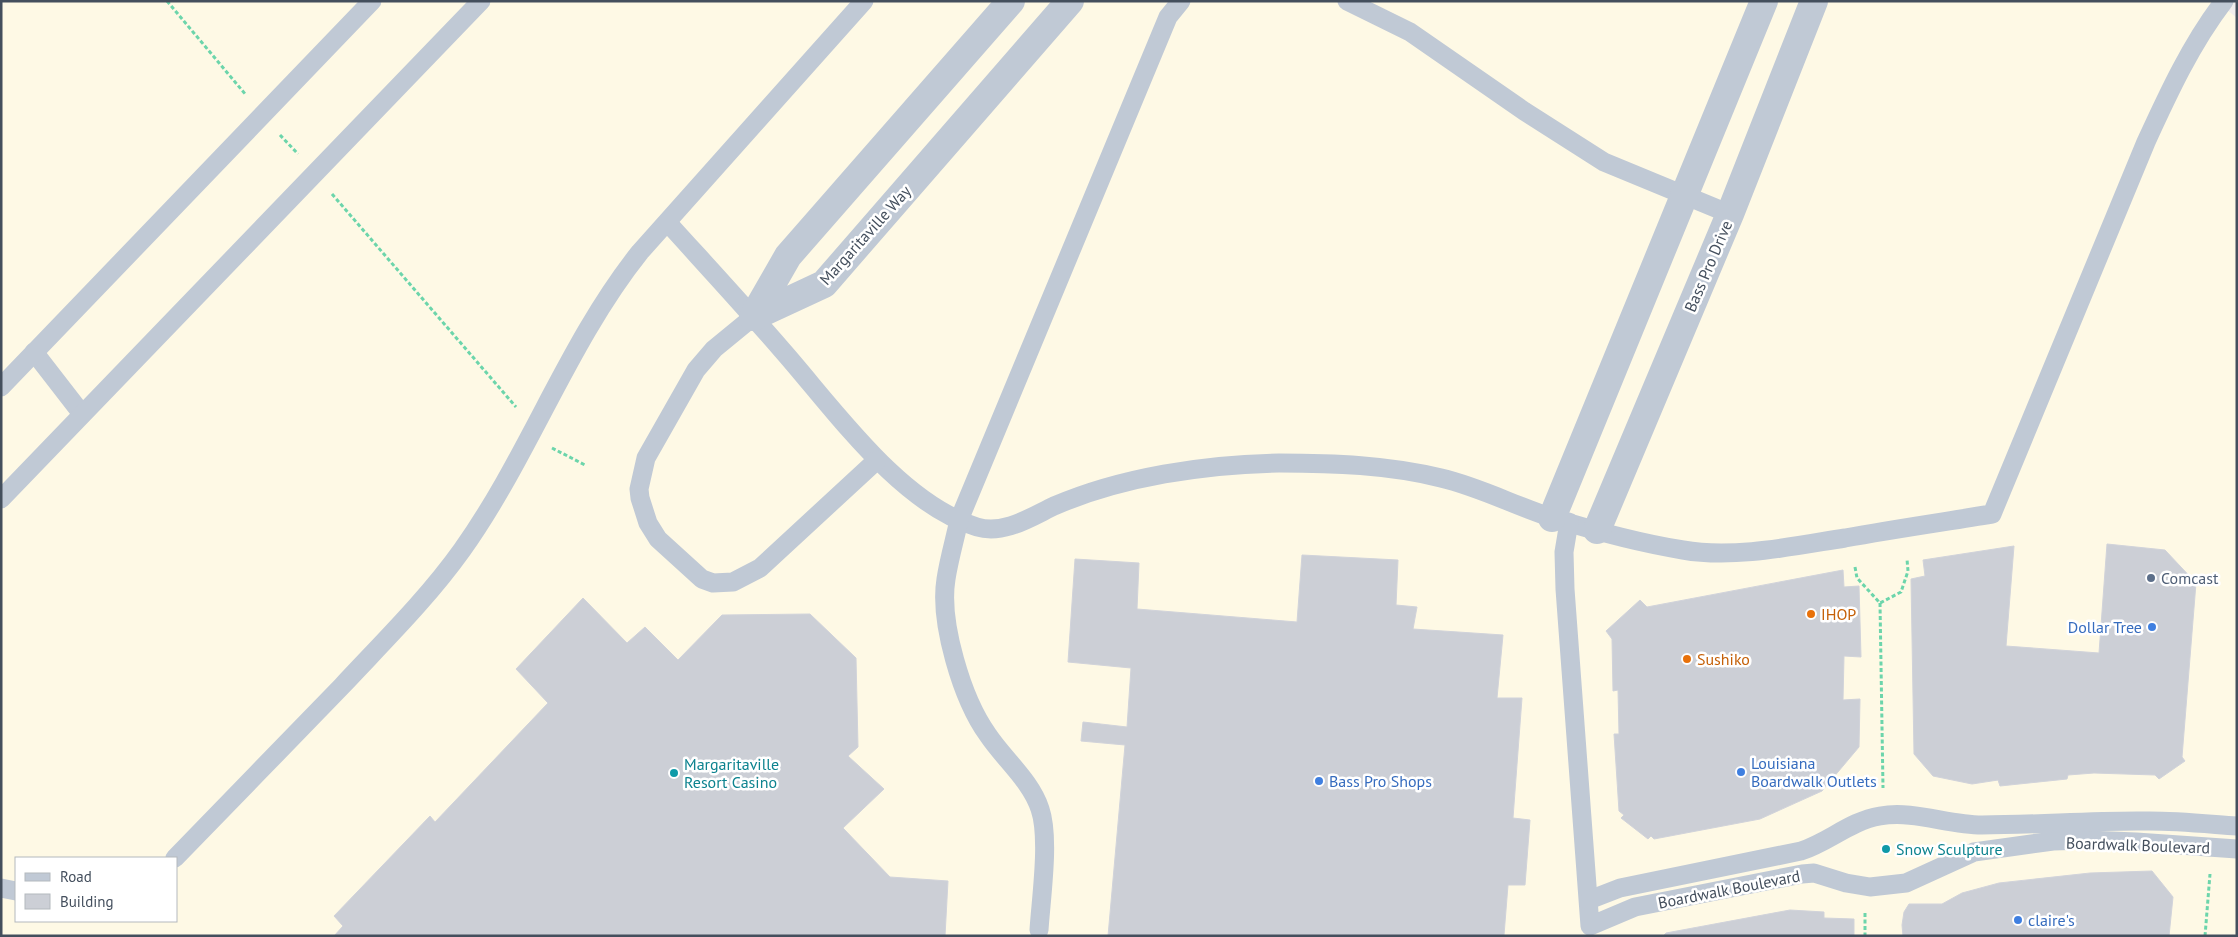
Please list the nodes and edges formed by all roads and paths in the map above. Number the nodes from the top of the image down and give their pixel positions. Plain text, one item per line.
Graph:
1 (167, 1) edge
2 (372, 1) edge
3 (481, 1) edge
4 (864, 1) edge
5 (1011, 1) edge
6 (1070, 1) edge
7 (1181, 1) edge
8 (1347, 1) edge
9 (1764, 1) edge
10 (1814, 1) edge
11 (2224, 1) edge
12 (250, 99) dead end
13 (278, 132) dead end
14 (302, 158) dead end
15 (326, 186) dead end
16 (1686, 195) junction
17 (1730, 214) junction
18 (668, 223) junction
19 (753, 317) junction
20 (34, 352) junction
21 (1, 387) edge
22 (516, 408) dead end
23 (82, 414) junction
24 (551, 448) dead end
25 (877, 460) junction
26 (585, 465) dead end
27 (1, 499) edge
28 (960, 520) junction
29 (1561, 520) junction
30 (1597, 530) junction
31 (1906, 559) dead end
32 (1855, 567) dead end
33 (1880, 603) junction
34 (1883, 788) dead end
35 (2237, 826) edge
36 (2237, 849) edge
37 (176, 857) edge
38 (2211, 868) dead end
39 (1, 888) edge
40 (15, 891) edge
41 (1864, 905) dead end
42 (1589, 906) junction
43 (1039, 930) dead end
44 (1865, 936) edge
45 (2205, 936) edge

1 - 12 path
2 - 20 lane
3 - 23 lane
4 - 18 lane
5 - 19 street
6 - 19 street, Margaritaville Way
7 - 28 lane
8 - 16 lane
9 - 16 street
10 - 17 street, Bass Pro Drive
11 - 30 lane
13 - 14 path
15 - 22 path
16 - 17 lane
16 - 29 street
17 - 30 street, Bass Pro Drive
18 - 19 lane
18 - 37 lane
19 - 25 lane
19 - 25 lane
20 - 21 lane
20 - 23 lane
23 - 27 lane
24 - 26 path
25 - 28 lane
28 - 29 lane
28 - 43 lane
29 - 30 lane
29 - 42 lane
31 - 33 path
32 - 33 path
33 - 34 path
35 - 42 lane, Boardwalk Boulevard
36 - 42 lane, Boardwalk Boulevard
38 - 45 path
39 - 40 lane
41 - 44 path

